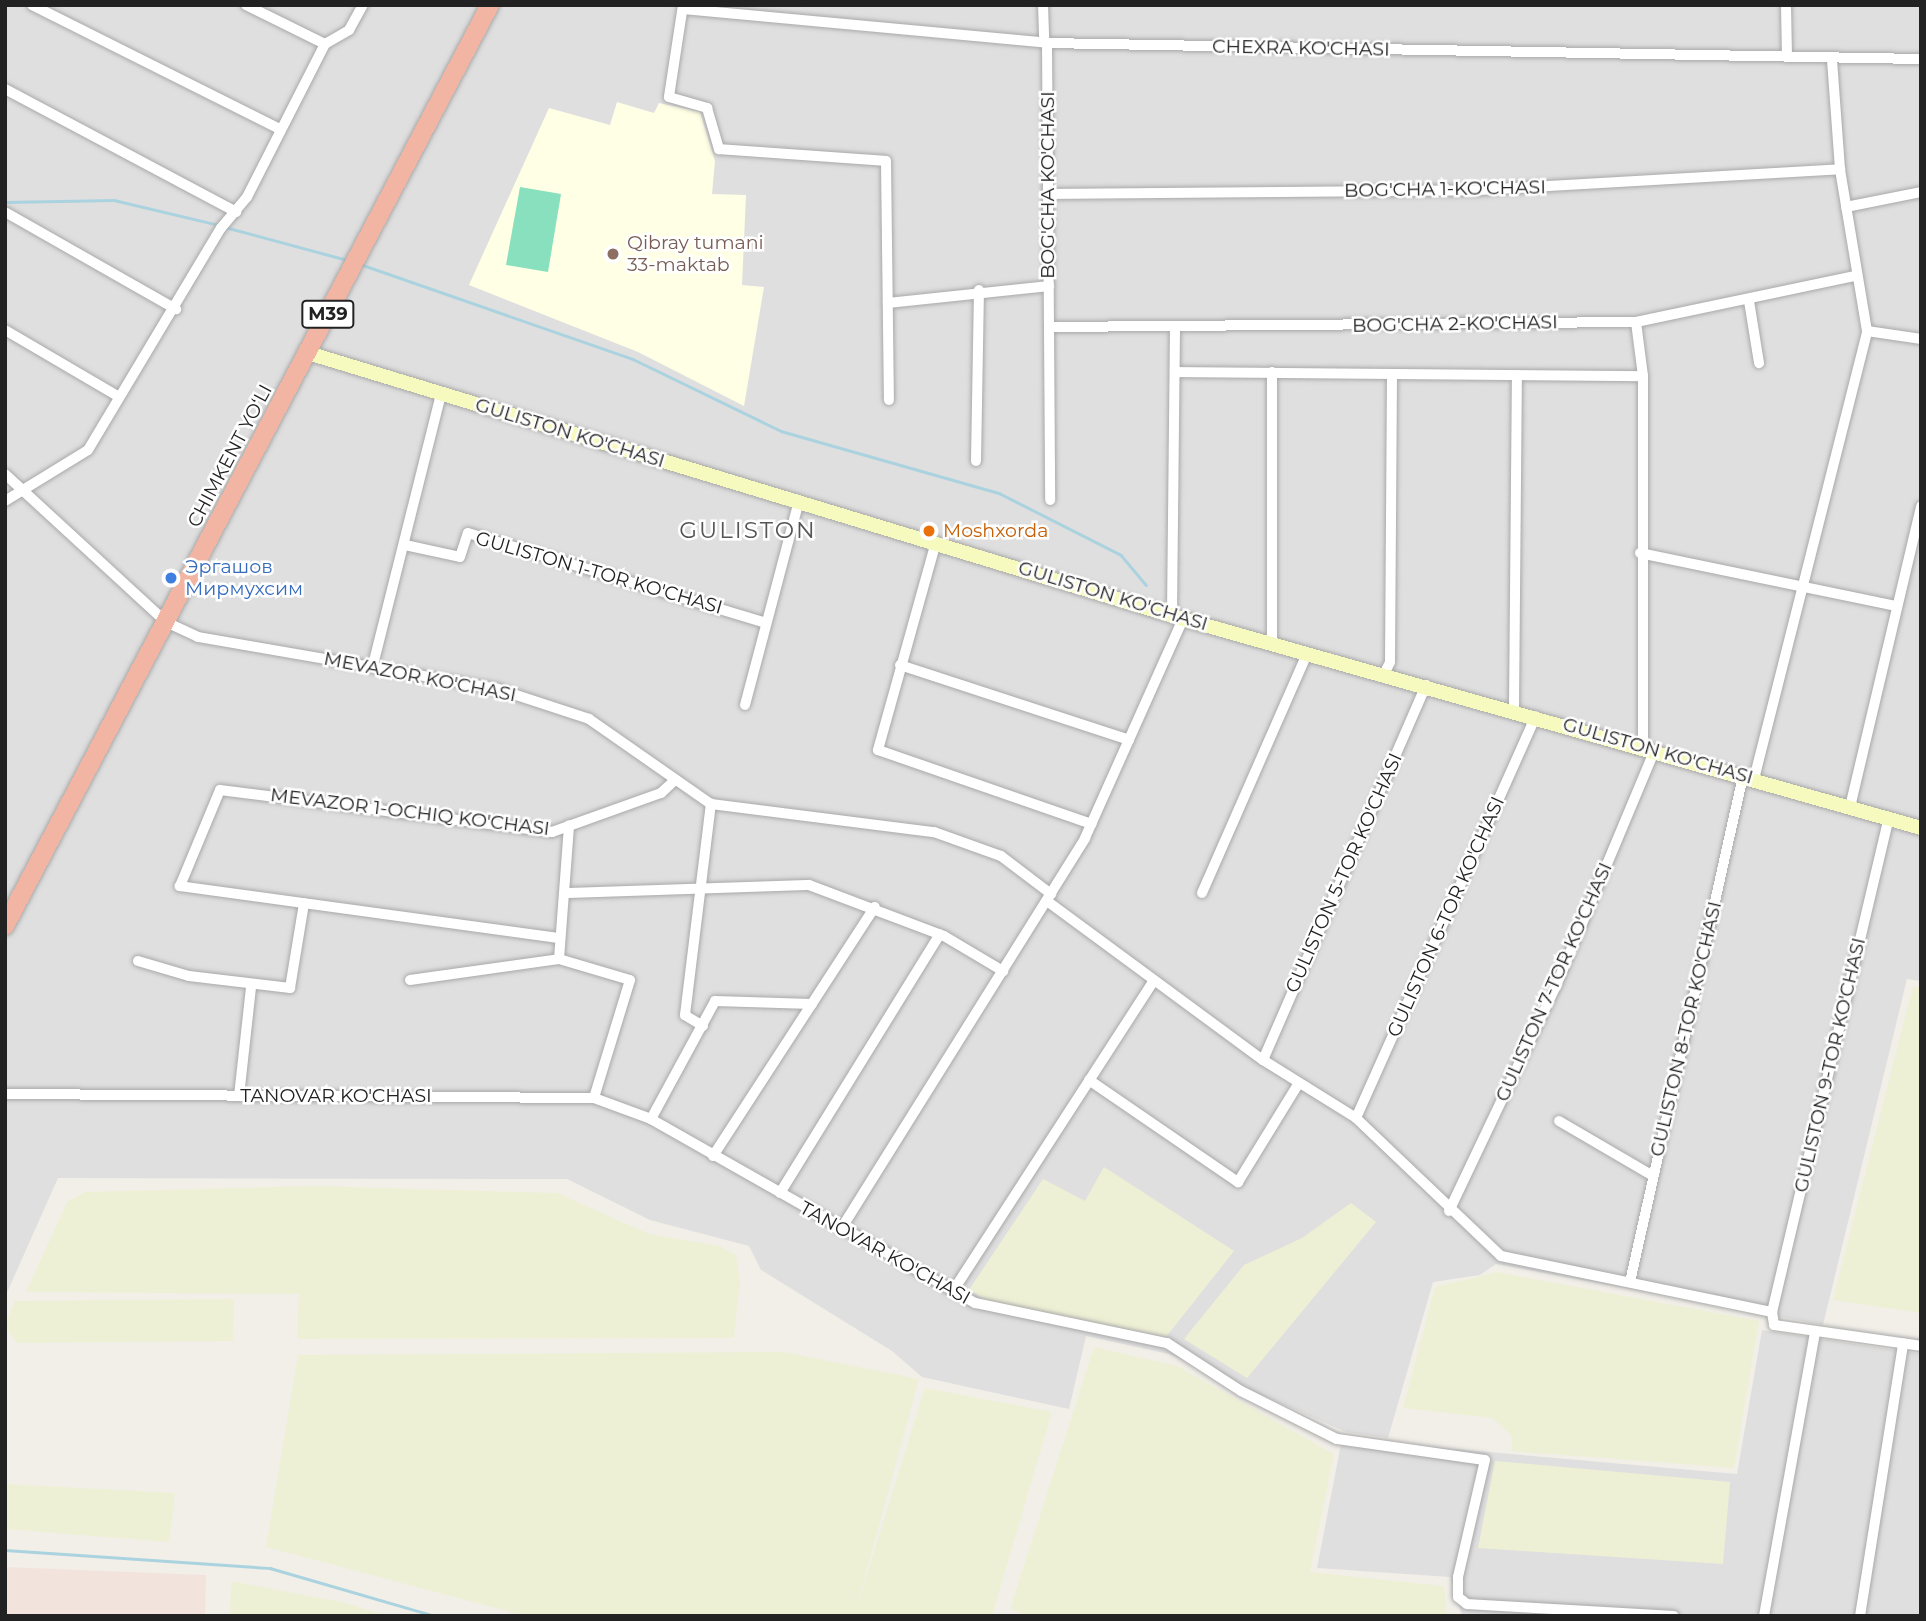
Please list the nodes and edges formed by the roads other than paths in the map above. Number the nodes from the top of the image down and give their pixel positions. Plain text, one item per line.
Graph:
1 (32, 5) edge
2 (246, 5) edge
3 (363, 5) edge
4 (490, 5) edge
5 (1043, 5) edge
6 (1786, 5) edge
7 (683, 7) edge
8 (1046, 42) junction
9 (326, 44) junction
10 (1787, 57) junction
11 (1832, 58) junction
12 (1921, 59) edge
13 (5, 89) edge
14 (280, 129) junction
15 (1840, 169) junction
16 (1921, 192) edge
17 (1049, 194) junction
18 (1846, 207) junction
19 (5, 212) edge
20 (236, 212) junction
21 (1855, 276) junction
22 (1049, 286) junction
23 (979, 290) junction
24 (1749, 301) junction
25 (888, 303) junction
26 (176, 309) junction
27 (1636, 322) junction
28 (1175, 326) junction
29 (1051, 327) junction
30 (5, 330) edge
31 (1867, 331) junction
32 (1921, 339) edge
33 (308, 353) junction
34 (1759, 363) dead end
35 (1175, 372) junction
36 (1272, 372) junction
37 (1392, 374) junction
38 (1517, 375) junction
39 (1643, 376) junction
40 (441, 394) junction
41 (119, 397) junction
42 (889, 400) dead end
43 (976, 461) dead end
44 (5, 474) edge
45 (23, 484) junction
46 (1050, 500) dead end
47 (5, 501) edge
48 (799, 501) junction
49 (1921, 506) edge
50 (936, 542) junction
51 (405, 545) junction
52 (1640, 553) junction
53 (1800, 588) junction
54 (1897, 606) junction
55 (1177, 617) junction
56 (166, 622) junction
57 (766, 623) junction
58 (1272, 641) junction
59 (1307, 654) junction
60 (373, 665) junction
61 (901, 665) junction
62 (1384, 674) junction
63 (1426, 685) junction
64 (746, 705) dead end
65 (1514, 709) junction
66 (1536, 716) junction
67 (1129, 740) junction
68 (1648, 750) junction
69 (1748, 778) junction
70 (673, 782) junction
71 (711, 804) junction
72 (1850, 807) junction
73 (1889, 817) junction
74 (1092, 824) junction
75 (569, 825) junction
76 (1921, 828) edge
77 (704, 887) junction
78 (1202, 892) dead end
79 (566, 893) junction
80 (1049, 897) junction
81 (304, 903) junction
82 (875, 907) junction
83 (5, 926) edge
84 (940, 934) junction
85 (559, 939) junction
86 (559, 959) junction
87 (138, 961) dead end
88 (1003, 971) junction
89 (410, 980) dead end
90 (1153, 982) junction
91 (251, 987) junction
92 (812, 1004) junction
93 (703, 1026) junction
94 (1262, 1060) junction
95 (1089, 1080) junction
96 (1299, 1083) junction
97 (5, 1094) edge
98 (239, 1096) junction
99 (594, 1098) junction
100 (1356, 1118) junction
101 (651, 1119) junction
102 (1559, 1121) dead end
103 (713, 1156) junction
104 (1653, 1176) junction
105 (779, 1193) junction
106 (1449, 1211) junction
107 (841, 1229) junction
108 (1630, 1282) junction
109 (953, 1291) junction
110 (1772, 1312) junction
111 (1815, 1333) junction
112 (1903, 1343) junction
113 (1921, 1346) edge
114 (1674, 1616) edge
115 (1765, 1616) edge
116 (1860, 1616) edge

1 - 14 street
2 - 9 street
3 - 9 street
4 - 33 highway, CHIMKENT YO‘LI / M39
5 - 8 street, BOG'CHA KO'CHASI
6 - 10 street
7 - 8 street, CHEXRA KO'CHASI
7 - 25 street
8 - 10 street, CHEXRA KO'CHASI
8 - 17 street, BOG'CHA KO'CHASI
9 - 14 street
10 - 11 street, CHEXRA KO'CHASI
11 - 12 street, CHEXRA KO'CHASI
11 - 15 street
13 - 20 street
14 - 20 street
15 - 17 street, BOG'CHA 1-KO'CHASI
15 - 18 street
16 - 18 street
17 - 22 street, BOG'CHA KO'CHASI
18 - 21 street
19 - 26 street
20 - 26 street
21 - 24 street, BOG'CHA 2-KO'CHASI
21 - 31 street
22 - 23 street
22 - 29 street, BOG'CHA KO'CHASI
23 - 25 street
23 - 43 street
24 - 27 street, BOG'CHA 2-KO'CHASI
24 - 34 street
25 - 42 street
26 - 41 street
27 - 28 street, BOG'CHA 2-KO'CHASI
27 - 39 street
28 - 29 street, BOG'CHA 2-KO'CHASI
28 - 35 street
29 - 46 street, BOG'CHA KO'CHASI
30 - 41 street
31 - 32 street
31 - 53 street, GULISTON 8-TOR KO'CHASI
33 - 40 main road, GULISTON KO'CHASI
33 - 56 highway, CHIMKENT YO‘LI / M39
35 - 36 street
35 - 55 street
36 - 37 street
36 - 58 street
37 - 38 street
37 - 62 street
38 - 39 street
38 - 65 street
39 - 52 street
40 - 48 main road, GULISTON KO'CHASI
40 - 51 street
41 - 45 street
44 - 45 street, MEVAZOR KO'CHASI
45 - 47 street
45 - 56 street, MEVAZOR KO'CHASI
48 - 50 main road, GULISTON KO'CHASI
48 - 57 street
49 - 54 street
50 - 55 main road, GULISTON KO'CHASI
50 - 61 street
51 - 57 street, GULISTON 1-TOR KO'CHASI
51 - 60 street
52 - 53 street
52 - 68 street
53 - 54 street
53 - 69 street, GULISTON 8-TOR KO'CHASI
54 - 72 street
55 - 58 main road, GULISTON KO'CHASI
55 - 67 street
56 - 60 street, MEVAZOR KO'CHASI
56 - 83 highway, CHIMKENT YO‘LI / M39
57 - 64 street
58 - 59 main road, GULISTON KO'CHASI
59 - 62 main road, GULISTON KO'CHASI
59 - 78 street
60 - 70 street, MEVAZOR KO'CHASI
61 - 67 street
61 - 74 street
62 - 63 main road, GULISTON KO'CHASI
63 - 65 main road, GULISTON KO'CHASI
63 - 94 street, GULISTON 5-TOR KO'CHASI
65 - 66 main road, GULISTON KO'CHASI
66 - 68 main road, GULISTON KO'CHASI
66 - 100 street, GULISTON 6-TOR KO'CHASI
67 - 74 street
68 - 69 main road, GULISTON KO'CHASI
68 - 106 street, GULISTON 7-TOR KO'CHASI
69 - 72 main road, GULISTON KO'CHASI
69 - 104 street, GULISTON 8-TOR KO'CHASI
70 - 71 street, MEVAZOR KO'CHASI
70 - 75 street, MEVAZOR 1-OCHIQ KO'CHASI
71 - 77 street
71 - 80 street, MEVAZOR KO'CHASI
72 - 73 main road, GULISTON KO'CHASI
73 - 76 main road, GULISTON KO'CHASI
73 - 110 street, GULISTON 9-TOR KO'CHASI
74 - 80 street
75 - 79 street
75 - 81 street, MEVAZOR 1-OCHIQ KO'CHASI
77 - 79 street
77 - 82 street
77 - 93 street
79 - 85 street
80 - 88 street
80 - 90 street, MEVAZOR KO'CHASI
81 - 85 street
81 - 91 street
82 - 84 street
82 - 92 street
84 - 88 street
84 - 105 street
85 - 86 street
86 - 89 street
86 - 99 street
87 - 91 street
88 - 107 street
90 - 94 street, MEVAZOR KO'CHASI
90 - 95 street
91 - 98 street
92 - 93 street
92 - 103 street
93 - 101 street
94 - 96 street, MEVAZOR KO'CHASI
95 - 96 street
95 - 109 street
96 - 100 street, MEVAZOR KO'CHASI
97 - 98 street, TANOVAR KO'CHASI
98 - 99 street, TANOVAR KO'CHASI
99 - 101 street, TANOVAR KO'CHASI
100 - 106 street, MEVAZOR KO'CHASI
101 - 103 street, TANOVAR KO'CHASI
102 - 104 street
103 - 105 street, TANOVAR KO'CHASI
104 - 108 street, GULISTON 8-TOR KO'CHASI
105 - 107 street, TANOVAR KO'CHASI
106 - 108 street, MEVAZOR KO'CHASI
107 - 109 street, TANOVAR KO'CHASI
108 - 110 street, MEVAZOR KO'CHASI
109 - 114 street, TANOVAR KO'CHASI
110 - 111 street
111 - 112 street
111 - 115 street
112 - 113 street
112 - 116 street

